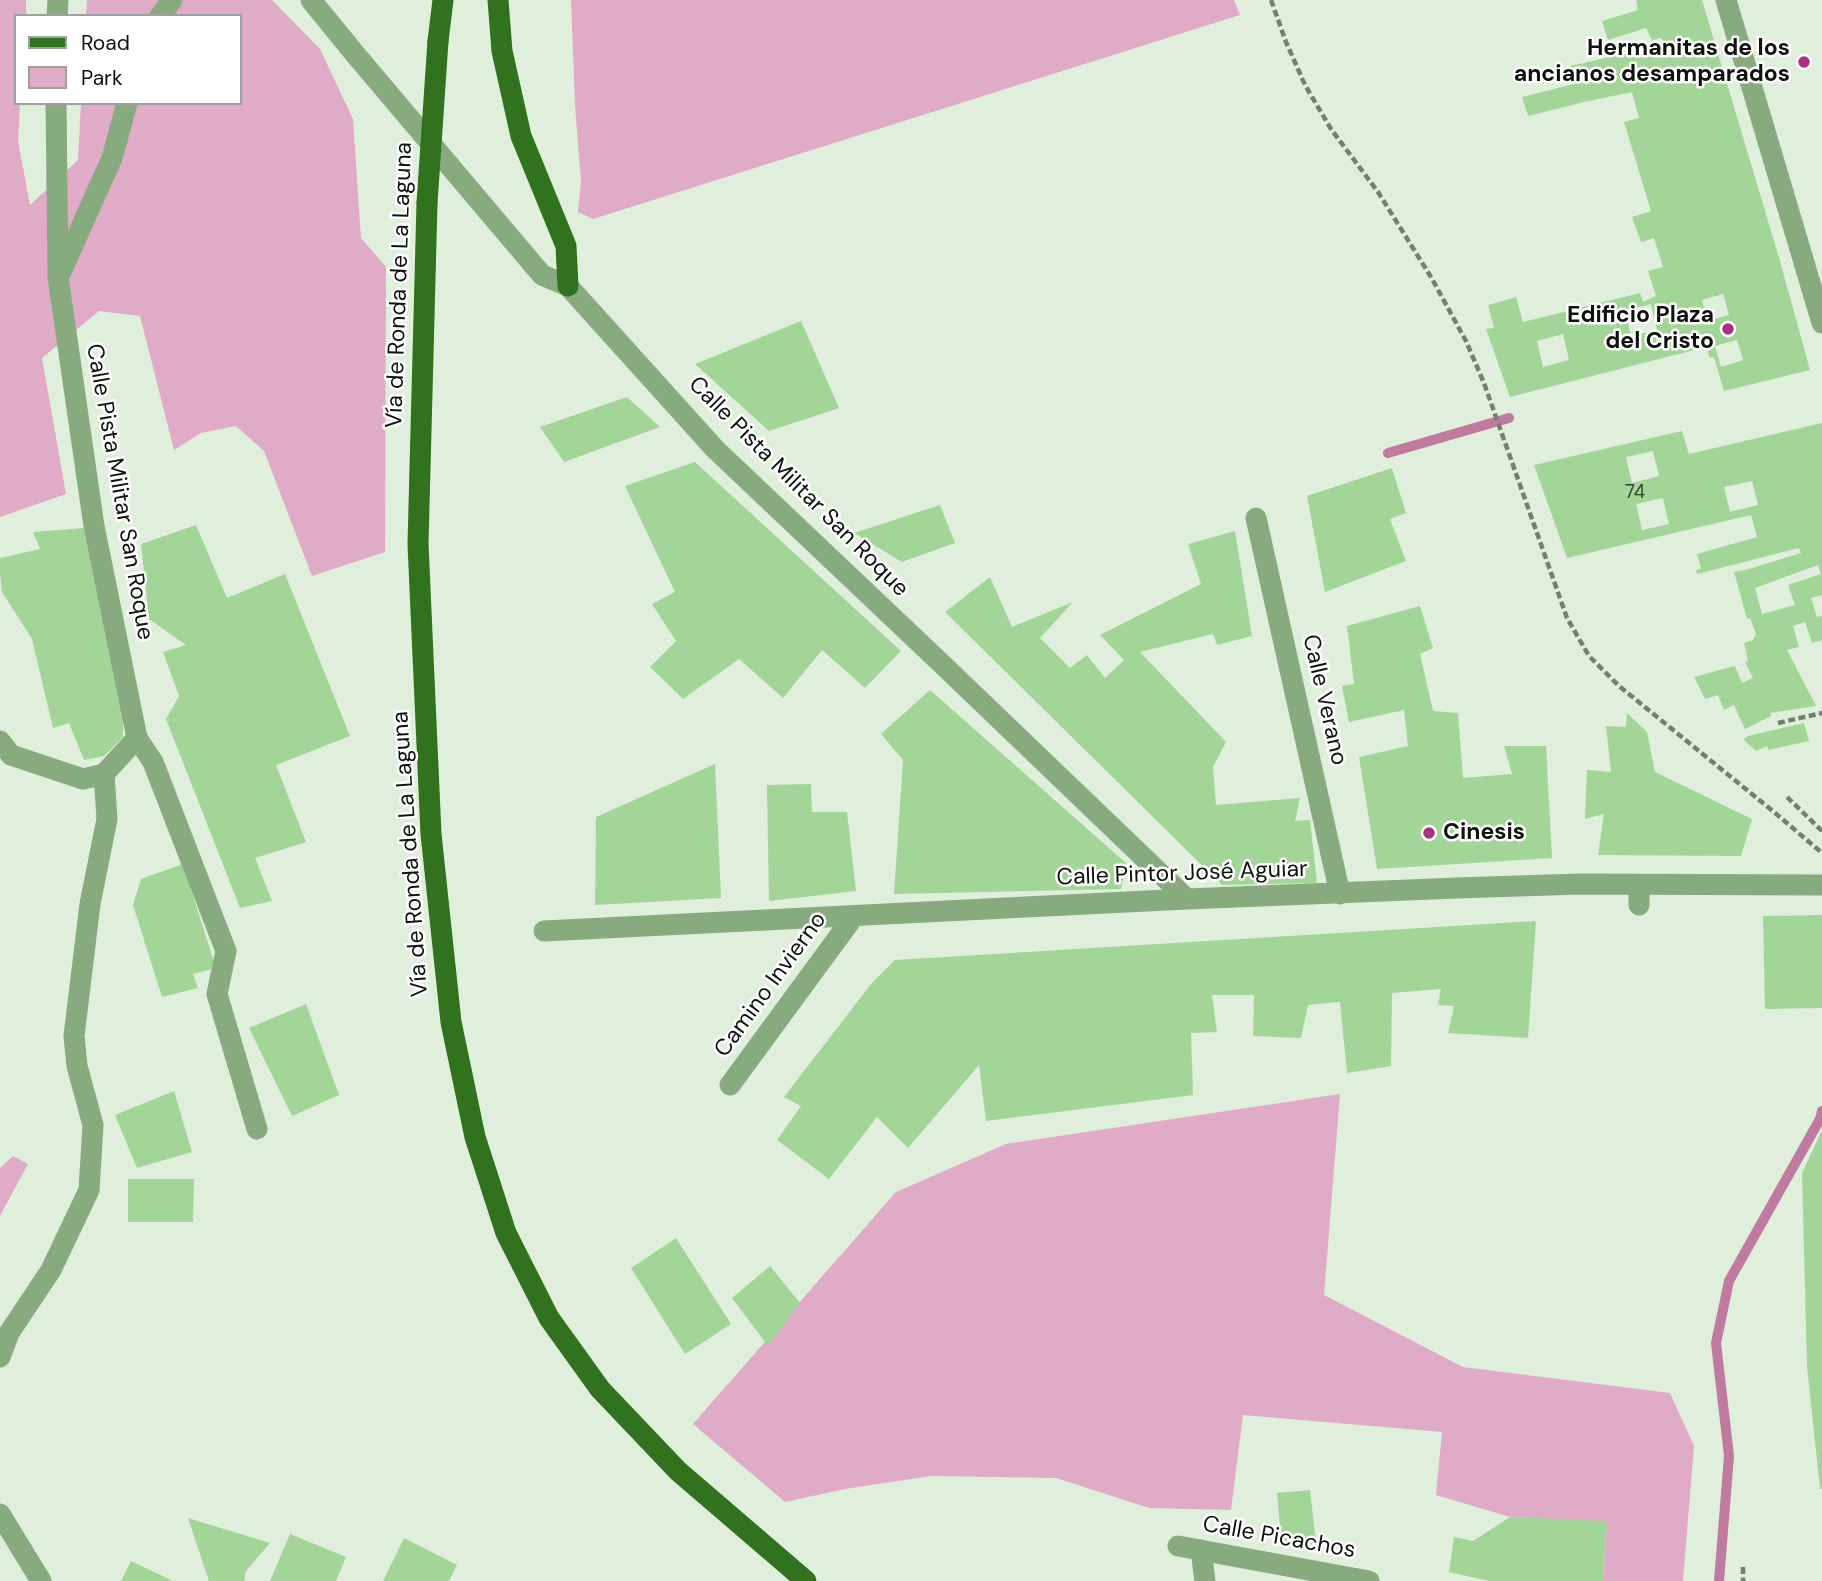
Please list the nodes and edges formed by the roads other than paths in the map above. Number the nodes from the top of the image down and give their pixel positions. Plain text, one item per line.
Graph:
1 (311, 0) edge
2 (443, 0) edge
3 (498, 0) edge
4 (1726, 0) edge
5 (56, 105) edge
6 (126, 105) edge
7 (58, 277) junction
8 (568, 286) junction
9 (1822, 323) edge
10 (1256, 518) dead end
11 (137, 738) junction
12 (0, 741) edge
13 (104, 774) junction
14 (1822, 885) edge
15 (1340, 894) junction
16 (1187, 899) junction
17 (854, 916) junction
18 (544, 931) dead end
19 (730, 1085) dead end
20 (257, 1129) dead end
21 (0, 1357) edge
22 (0, 1514) edge
23 (1178, 1546) dead end
24 (1201, 1550) junction
25 (41, 1581) edge
26 (806, 1581) edge
27 (1205, 1581) edge
28 (1370, 1581) edge

1 - 8 street, Calle Pista Militar San Roque
2 - 26 main road, Vía de Ronda de La Laguna, bridge
3 - 8 main road
4 - 9 street
5 - 7 street, Calle Pista Militar San Roque
6 - 7 street
7 - 11 street, Calle Pista Militar San Roque
8 - 16 street, Calle Pista Militar San Roque
10 - 15 street, Calle Verano
11 - 13 street
11 - 20 street
12 - 13 street
13 - 21 street
14 - 15 street, Calle Pintor José Aguiar
15 - 16 street, Calle Pintor José Aguiar
16 - 17 street, Calle Pintor José Aguiar
17 - 18 street, Calle Pintor José Aguiar
17 - 19 street, Camino Invierno
22 - 25 street
23 - 24 street, Calle Picachos
24 - 27 street
24 - 28 street, Calle Picachos

